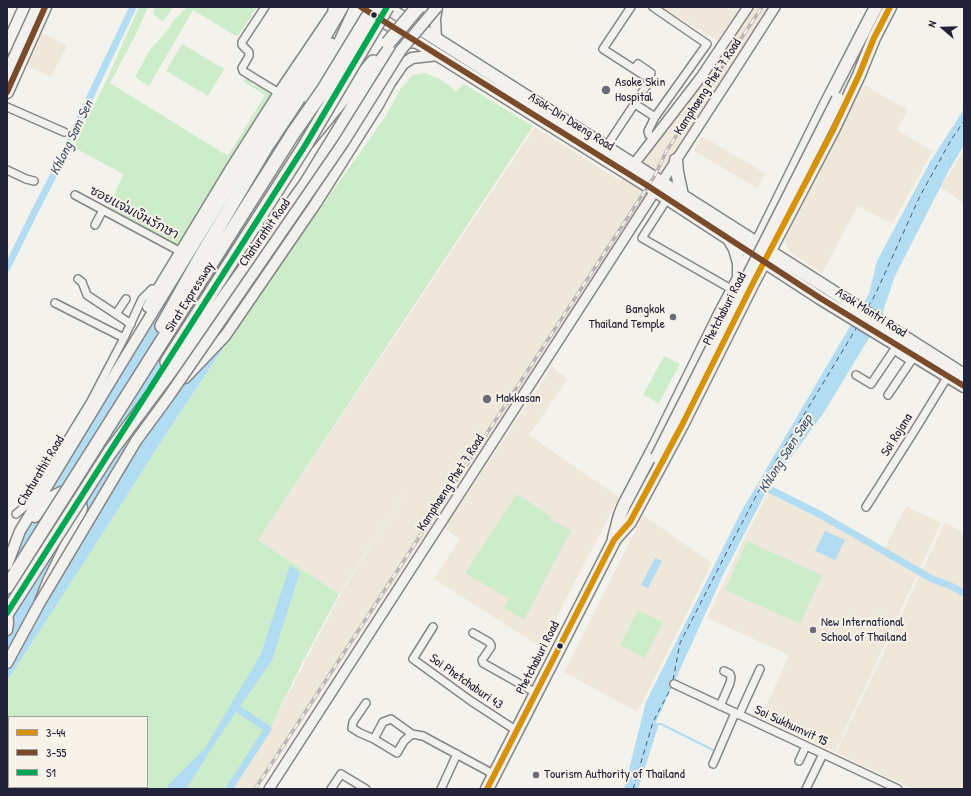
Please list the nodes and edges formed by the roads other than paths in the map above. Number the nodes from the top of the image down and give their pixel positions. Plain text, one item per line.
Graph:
1 (25, 7) edge
2 (30, 7) edge
3 (38, 7) edge
4 (45, 7) edge
5 (265, 7) edge
6 (334, 7) edge
7 (343, 7) edge
8 (351, 7) edge
9 (357, 7) edge
10 (361, 7) edge
11 (374, 7) edge
12 (387, 7) edge
13 (418, 7) edge
14 (429, 7) edge
15 (437, 7) edge
16 (631, 7) edge
17 (653, 7) edge
18 (748, 7) edge
19 (775, 7) edge
20 (890, 7) edge
21 (877, 14) edge
22 (19, 20) junction
23 (406, 20) junction
24 (36, 28) junction
25 (10, 31) edge
26 (436, 39) junction
27 (415, 42) junction
28 (7, 47) edge
29 (438, 55) junction
30 (7, 58) edge
31 (7, 75) edge
32 (7, 92) edge
33 (279, 93) junction
34 (635, 104) junction
35 (7, 107) edge
36 (655, 117) junction
37 (64, 132) dead end
38 (294, 132) junction
39 (654, 138) junction
40 (306, 144) junction
41 (606, 147) junction
42 (676, 160) junction
43 (634, 164) junction
44 (7, 170) edge
45 (34, 181) dead end
46 (788, 181) junction
47 (659, 187) junction
48 (802, 188) junction
49 (75, 195) dead end
50 (682, 195) junction
51 (667, 199) junction
52 (104, 210) junction
53 (727, 224) junction
54 (766, 224) junction
55 (95, 225) dead end
56 (780, 231) junction
57 (729, 239) junction
58 (754, 249) junction
59 (181, 252) junction
60 (767, 256) junction
61 (786, 269) junction
62 (739, 278) junction
63 (78, 279) dead end
64 (752, 285) junction
65 (158, 289) junction
66 (733, 290) junction
67 (126, 299) dead end
68 (55, 303) dead end
69 (116, 314) junction
70 (720, 314) junction
71 (733, 323) junction
72 (131, 324) junction
73 (124, 338) junction
74 (911, 352) junction
75 (126, 356) junction
76 (856, 375) dead end
77 (964, 375) edge
78 (948, 376) junction
79 (964, 386) edge
80 (888, 395) dead end
81 (169, 396) junction
82 (118, 411) junction
83 (110, 452) junction
84 (866, 507) dead end
85 (16, 514) dead end
86 (17, 539) junction
87 (614, 540) junction
88 (7, 565) edge
89 (7, 587) edge
90 (39, 604) junction
91 (7, 607) edge
92 (7, 613) edge
93 (433, 627) dead end
94 (7, 630) edge
95 (473, 633) dead end
96 (7, 663) edge
97 (760, 669) dead end
98 (724, 671) dead end
99 (674, 684) dead end
100 (536, 693) junction
101 (366, 703) dead end
102 (720, 706) junction
103 (737, 714) junction
104 (517, 731) junction
105 (412, 734) junction
106 (374, 739) junction
107 (806, 746) junction
108 (457, 754) junction
109 (822, 754) junction
110 (799, 761) dead end
111 (713, 764) dead end
112 (495, 775) junction
113 (269, 789) edge
114 (331, 789) edge
115 (366, 789) edge
116 (441, 789) edge
117 (487, 789) edge
118 (806, 789) edge
119 (898, 789) edge

1 - 22 main road
2 - 30 main road
3 - 31 main road, bridge
4 - 24 main road
5 - 33 street
6 - 33 main road
7 - 75 main road, Chaturathit Road
8 - 82 highway
9 - 38 highway, bridge
10 - 27 main road, Asok-Din Daeng Road
11 - 38 highway, Sirat Expressway, bridge
12 - 23 main road, Asok-Din Daeng Road
12 - 40 highway, Sirat Expressway, bridge
13 - 40 highway, bridge
14 - 23 main road
15 - 26 main road, Chaturathit Road
15 - 81 main road, Chaturathit Road, bridge
16 - 34 street
17 - 36 street
18 - 39 street, Kamphaeng Phet 7 Road
19 - 42 street, Kamphaeng Phet 7 Road
20 - 21 main road, Phetchaburi Road
21 - 46 main road, Phetchaburi Road
21 - 48 main road, Phetchaburi Road
21 - 87 main road, Phetchaburi Road, bridge
22 - 24 main road
22 - 25 main road
23 - 26 main road, Asok-Din Daeng Road
24 - 32 main road
25 - 28 main road
26 - 41 main road, Asok-Din Daeng Road
27 - 29 main road, Asok-Din Daeng Road
27 - 83 highway
29 - 47 main road, Asok-Din Daeng Road
29 - 81 main road, bridge
33 - 59 main road
34 - 36 street
34 - 41 street
35 - 37 street
36 - 39 street
38 - 82 highway, Sirat Expressway
39 - 43 street, Kamphaeng Phet 7 Road
40 - 83 highway, Sirat Expressway
41 - 43 main road, Asok-Din Daeng Road
42 - 47 street, Kamphaeng Phet 7 Road
42 - 50 main road
43 - 47 main road, Asok-Din Daeng Road
44 - 45 street
46 - 48 main road
46 - 54 main road, Phetchaburi Road
47 - 50 main road, Asok-Din Daeng Road
47 - 51 main road, Asok-Din Daeng Road
47 - 113 street, Kamphaeng Phet 7 Road
48 - 56 main road, Phetchaburi Road
49 - 52 street, ซอยแจ่มเงินรักษา
50 - 53 main road, Asok-Din Daeng Road
51 - 57 main road, Asok-Din Daeng Road
51 - 66 street
52 - 55 street
52 - 59 street, ซอยแจ่มเงินรักษา
53 - 54 main road
53 - 58 main road, Asok-Din Daeng Road
54 - 58 main road, Phetchaburi Road
56 - 60 main road, Phetchaburi Road
56 - 61 main road
57 - 58 main road, Asok-Din Daeng Road
57 - 62 main road
58 - 60 main road, Asok-Din Daeng Road
58 - 62 main road, Phetchaburi Road
59 - 65 main road
60 - 61 main road, Asok Montri Road
60 - 64 main road, Phetchaburi Road
61 - 64 main road
61 - 74 main road, Asok Montri Road
62 - 66 main road, Phetchaburi Road
63 - 69 street
64 - 71 main road, Phetchaburi Road
65 - 72 street
65 - 75 main road
66 - 70 main road, Phetchaburi Road
67 - 69 street
68 - 73 street
69 - 72 street
70 - 71 main road
70 - 87 main road, Phetchaburi Road
71 - 87 main road, Phetchaburi Road
72 - 73 street
73 - 85 street
74 - 76 street
74 - 77 main road, Asok Montri Road
74 - 78 main road, Asok Montri Road
74 - 80 street
75 - 86 main road, Chaturathit Road
78 - 79 main road, Asok Montri Road
78 - 84 street, Soi Rojana
81 - 90 main road, Chaturathit Road, bridge
82 - 89 highway, Sirat Expressway, bridge
83 - 92 highway, Sirat Expressway, bridge
86 - 88 main road, Chaturathit Road
86 - 90 main road, bridge
87 - 100 main road, Phetchaburi Road
90 - 96 main road, Chaturathit Road
91 - 94 main road
93 - 104 street, Soi Phetchaburi 43
95 - 100 street
97 - 103 street
98 - 102 street
99 - 102 street, Soi Sukhumvit 15
100 - 104 main road, Phetchaburi Road
101 - 106 street
102 - 103 street, Soi Sukhumvit 15
103 - 107 street, Soi Sukhumvit 15
103 - 111 street
104 - 112 main road, Phetchaburi Road
105 - 106 street
105 - 106 street
105 - 108 street
107 - 109 street, Soi Sukhumvit 15
107 - 110 street
108 - 112 street
108 - 116 street
109 - 118 street
109 - 119 street, Soi Sukhumvit 15
112 - 117 main road, Phetchaburi Road
114 - 115 street

